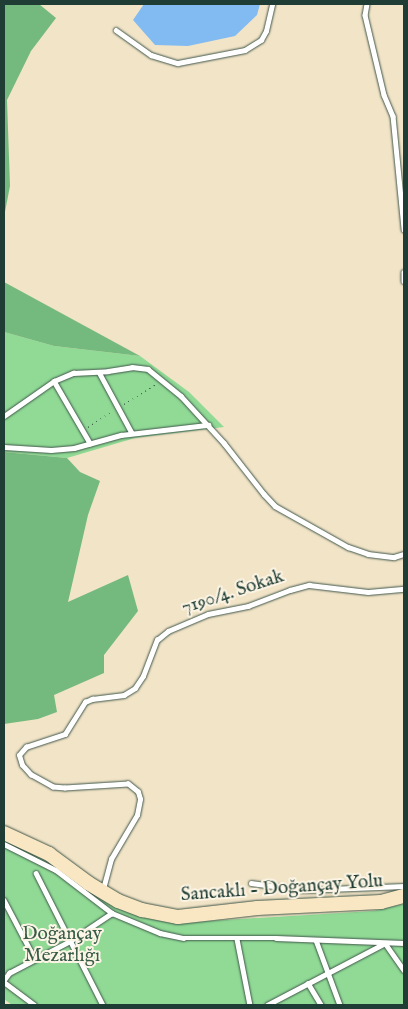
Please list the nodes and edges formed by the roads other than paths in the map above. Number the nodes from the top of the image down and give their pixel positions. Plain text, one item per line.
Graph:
1 (272, 4) edge
2 (368, 4) edge
3 (116, 30) dead end
4 (404, 229) edge
5 (404, 272) edge
6 (404, 281) edge
7 (99, 372) junction
8 (54, 381) junction
9 (4, 416) edge
10 (208, 425) junction
11 (132, 433) junction
12 (90, 443) junction
13 (4, 447) edge
14 (404, 554) edge
15 (404, 589) edge
16 (4, 833) edge
17 (4, 844) edge
18 (36, 873) dead end
19 (251, 883) dead end
20 (404, 886) edge
21 (102, 892) junction
22 (404, 896) edge
23 (4, 900) edge
24 (112, 913) junction
25 (237, 939) junction
26 (316, 940) junction
27 (70, 941) junction
28 (385, 943) junction
29 (404, 943) edge
30 (35, 960) junction
31 (404, 970) edge
32 (328, 973) junction
33 (4, 981) edge
34 (308, 983) junction
35 (34, 1005) edge
36 (103, 1005) edge
37 (250, 1005) edge
38 (266, 1005) edge
39 (321, 1005) edge
40 (340, 1005) edge

1 - 3 lane
2 - 4 lane
5 - 6 lane
7 - 8 lane
7 - 10 lane
7 - 11 lane
8 - 9 lane
8 - 12 lane
10 - 11 lane
10 - 14 lane
11 - 12 lane
12 - 13 lane
15 - 21 lane, 7190/4. Sokak
16 - 21 street, Sancaklı - Doğançay Yolu
17 - 24 lane
18 - 27 lane
19 - 20 lane
21 - 22 street, Sancaklı - Doğançay Yolu
23 - 30 lane
24 - 25 lane
24 - 27 lane
25 - 26 lane
25 - 37 lane
26 - 28 lane
26 - 32 lane
27 - 30 lane
27 - 36 lane
28 - 29 lane
28 - 31 lane
28 - 32 lane
30 - 33 lane
32 - 34 lane
32 - 40 lane
33 - 35 lane
34 - 38 lane
34 - 39 lane

